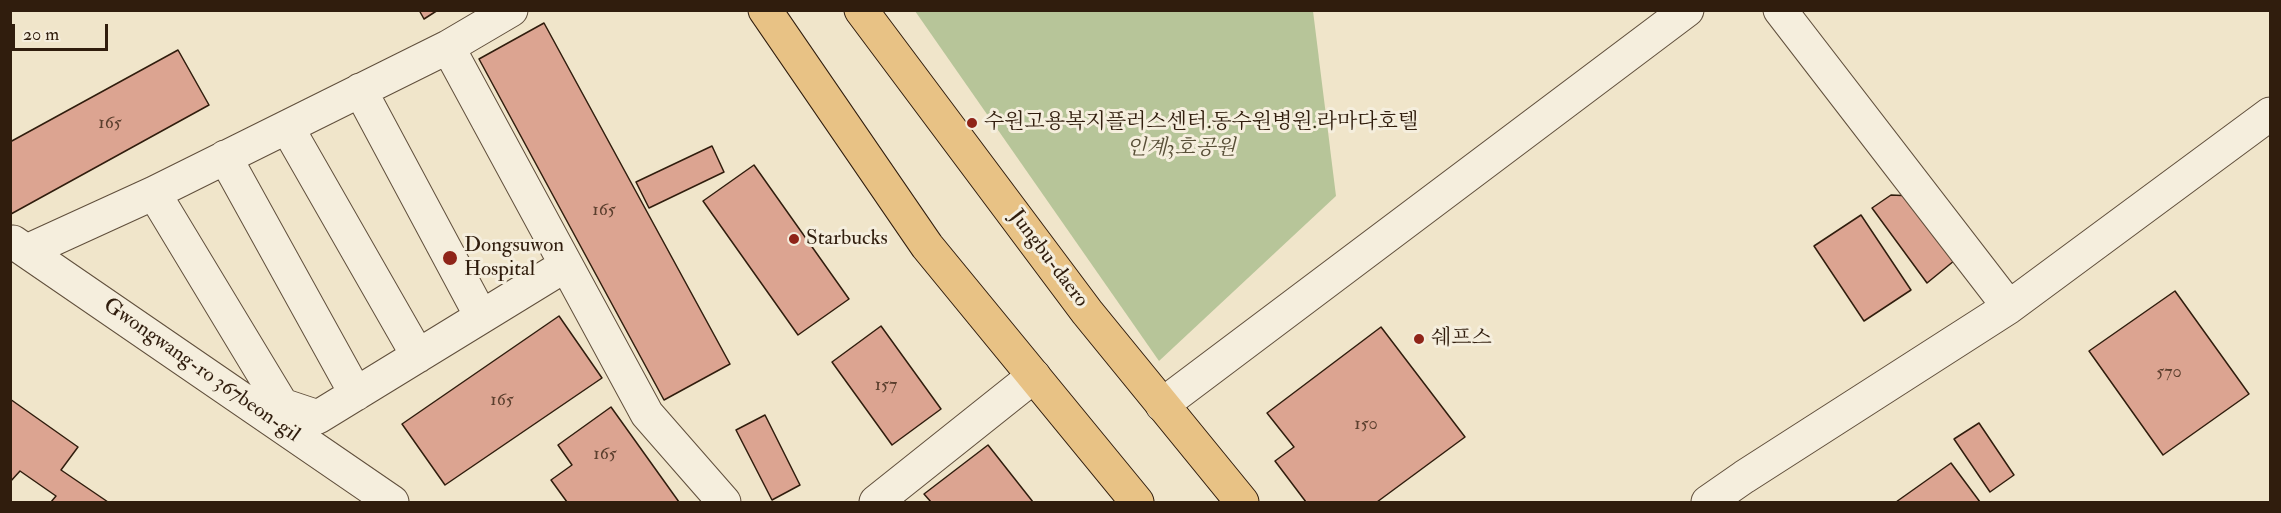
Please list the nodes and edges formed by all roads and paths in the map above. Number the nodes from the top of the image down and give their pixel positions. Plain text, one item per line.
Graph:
1 (511, 10) edge
2 (765, 10) edge
3 (861, 10) edge
4 (1688, 10) edge
5 (1780, 10) edge
6 (448, 47) junction
7 (360, 90) junction
8 (2271, 114) edge
9 (287, 127) junction
10 (225, 158) junction
11 (154, 193) junction
12 (19, 246) edge
13 (566, 265) junction
14 (2009, 307) junction
15 (481, 316) junction
16 (418, 356) junction
17 (1034, 376) junction
18 (356, 394) junction
19 (1162, 405) junction
20 (392, 502) edge
21 (724, 502) edge
22 (876, 502) edge
23 (1137, 502) edge
24 (1242, 502) edge
25 (1708, 502) edge

1 - 6 street
2 - 17 main road
3 - 19 main road, Jungbu-daero
4 - 19 street
5 - 14 street
6 - 7 street
6 - 13 street
7 - 9 street
7 - 15 street
8 - 14 street
9 - 10 street
9 - 16 street
10 - 11 street
10 - 18 street
11 - 12 street
11 - 18 street
12 - 20 street, Gwongwang-ro 367beon-gil
13 - 15 street
13 - 21 street
14 - 25 street
15 - 16 street
16 - 18 street
17 - 22 street
17 - 23 main road
19 - 24 main road, Jungbu-daero

